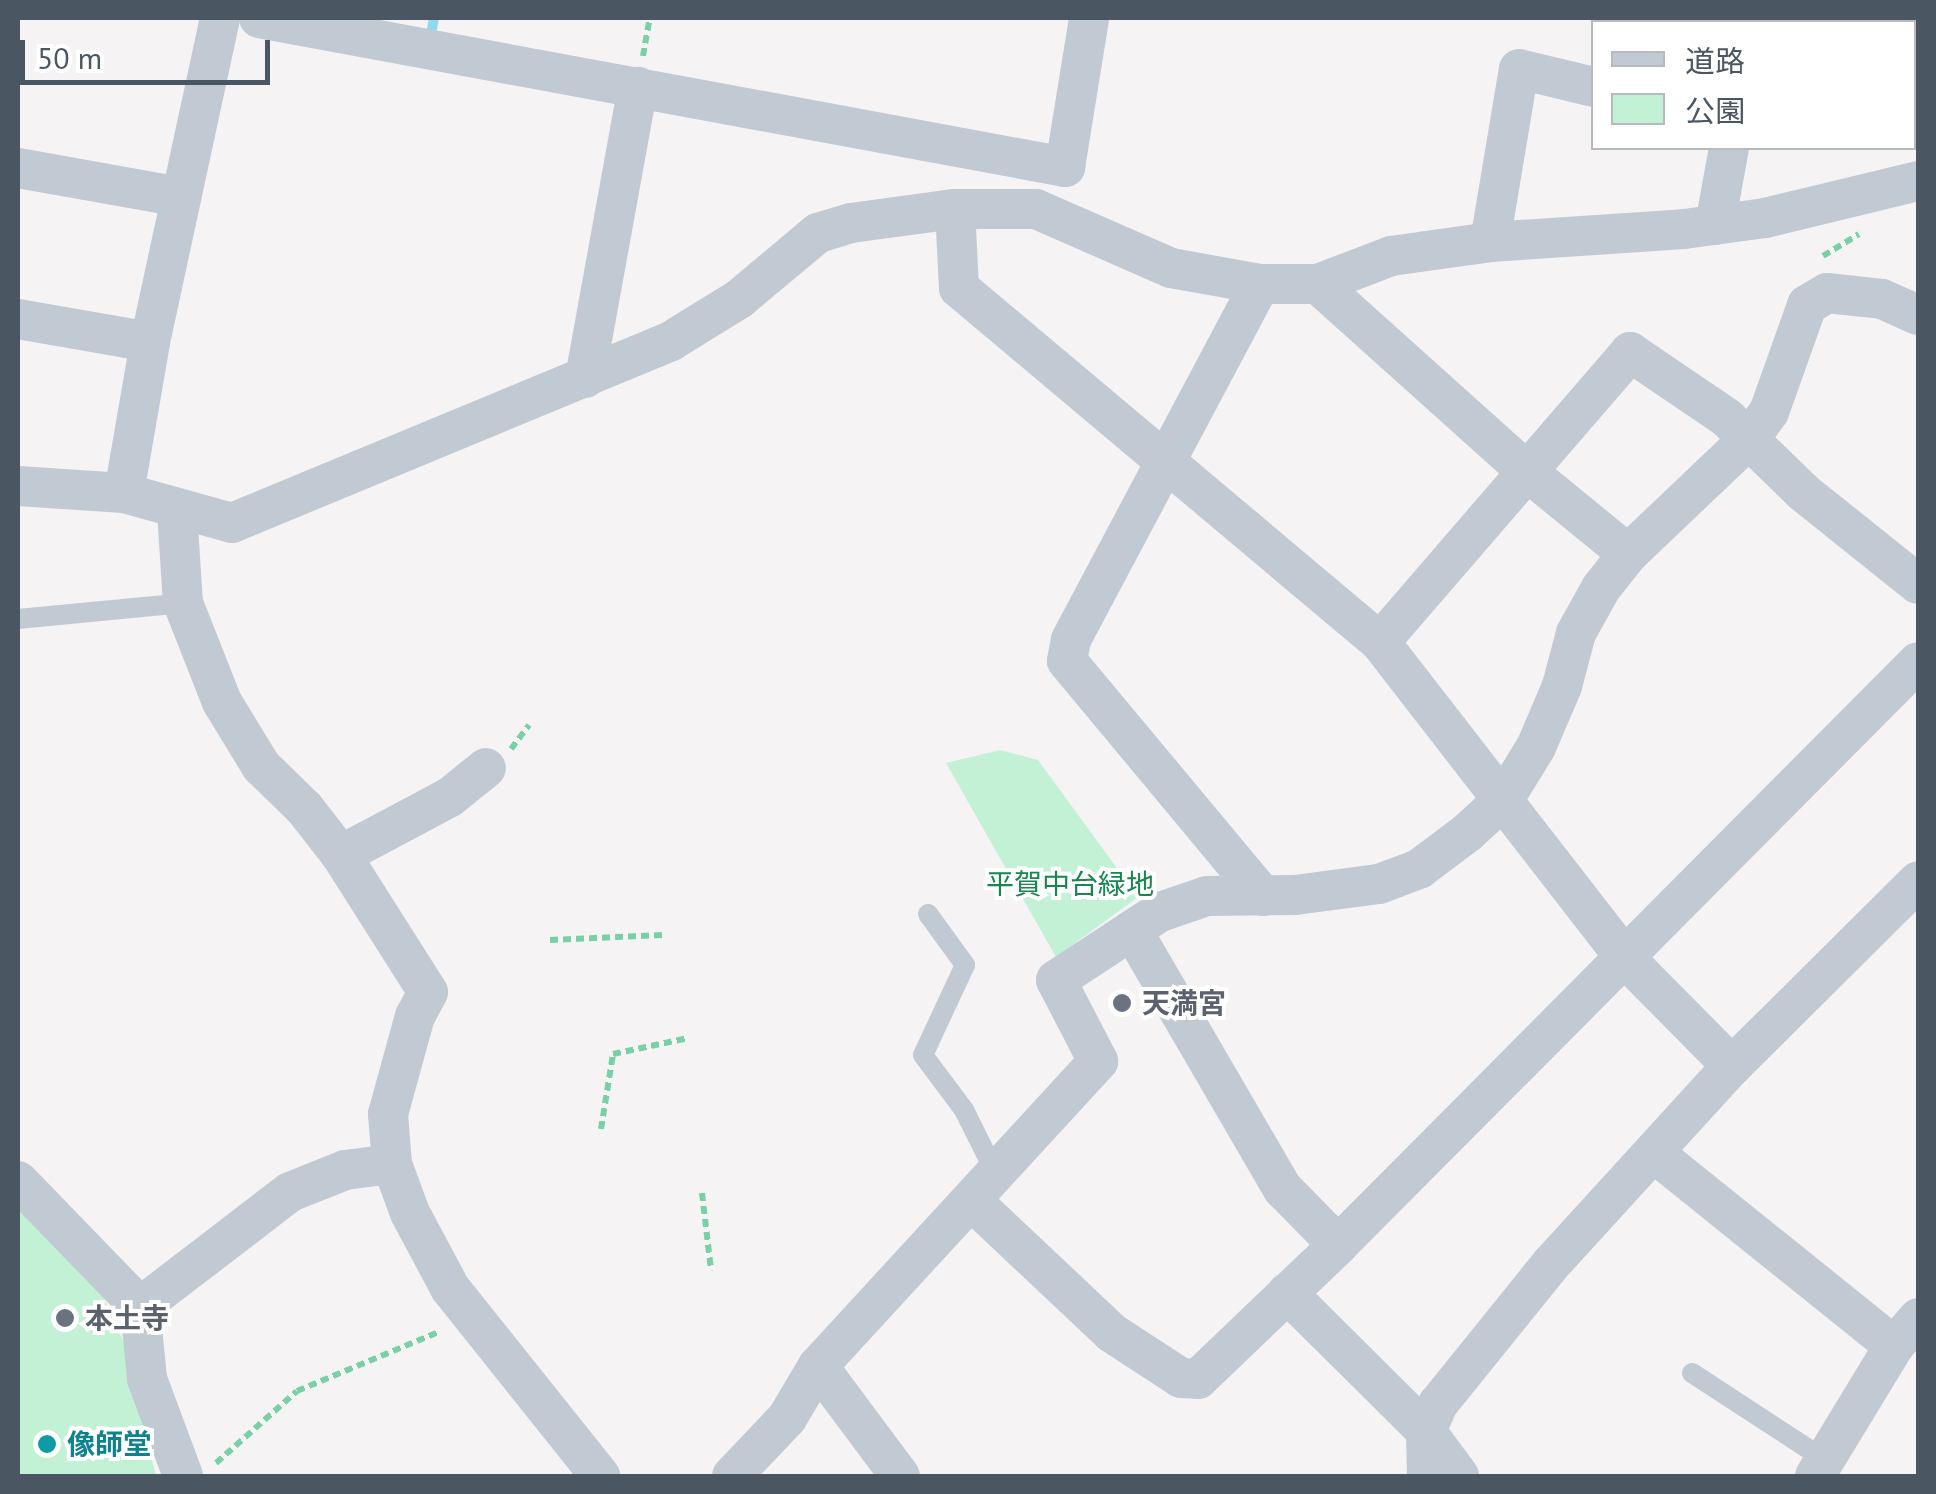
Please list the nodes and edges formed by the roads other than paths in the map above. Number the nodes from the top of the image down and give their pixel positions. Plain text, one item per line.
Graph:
1 (220, 18) edge
2 (258, 18) edge
3 (1089, 18) edge
4 (1591, 86) edge
5 (638, 87) junction
6 (1729, 150) edge
7 (1065, 167) junction
8 (18, 168) edge
9 (1918, 181) edge
10 (181, 197) junction
11 (955, 209) junction
12 (1056, 216) junction
13 (1715, 224) junction
14 (1490, 242) junction
15 (1260, 284) junction
16 (1318, 284) junction
17 (1918, 315) edge
18 (18, 318) edge
19 (150, 342) junction
20 (585, 378) junction
21 (1750, 438) junction
22 (1166, 461) junction
23 (1529, 473) junction
24 (18, 486) edge
25 (124, 493) junction
26 (176, 512) junction
27 (1628, 554) junction
28 (1918, 584) edge
29 (183, 604) junction
30 (18, 619) edge
31 (1380, 642) junction
32 (1918, 662) edge
33 (486, 768) dead end
34 (1504, 799) junction
35 (341, 855) junction
36 (1918, 882) edge
37 (1263, 896) junction
38 (928, 914) dead end
39 (1132, 930) junction
40 (1626, 958) junction
41 (1732, 1066) junction
42 (1654, 1153) junction
43 (392, 1164) junction
44 (18, 1181) edge
45 (984, 1188) junction
46 (1338, 1245) junction
47 (1287, 1293) junction
48 (140, 1307) junction
49 (1906, 1332) edge
50 (818, 1366) junction
51 (1692, 1373) dead end
52 (1426, 1431) junction
53 (1820, 1468) edge
54 (197, 1472) edge
55 (600, 1476) edge
56 (732, 1476) edge
57 (900, 1476) edge
58 (1427, 1476) edge
59 (1458, 1476) edge

1 - 10 street
2 - 5 street
3 - 7 street
4 - 14 street
5 - 7 street
5 - 20 street
6 - 13 street
7 - 12 street
8 - 10 street
9 - 13 street
10 - 19 street
11 - 12 street
11 - 20 street
11 - 22 street
12 - 15 street
13 - 14 street
14 - 16 street
15 - 16 street
15 - 22 street
16 - 23 street
17 - 21 street
18 - 19 street
19 - 25 street
20 - 26 street
21 - 23 street
21 - 27 street
21 - 28 street
22 - 31 street
22 - 37 street
23 - 27 street
23 - 31 street
24 - 25 street
25 - 26 street
26 - 29 street
27 - 34 street
29 - 30 lane
29 - 35 street
31 - 34 street
32 - 40 street
33 - 35 street
34 - 37 street
34 - 40 street
35 - 43 street
36 - 41 street
37 - 39 street
38 - 45 lane
39 - 45 street
39 - 46 street
40 - 41 street
40 - 46 street
41 - 42 street
42 - 49 street
42 - 52 street
43 - 48 street
43 - 55 street
44 - 48 street
45 - 47 street
45 - 50 street
46 - 47 street
47 - 52 street
48 - 54 street
49 - 53 street
50 - 56 street
50 - 57 street
51 - 53 lane
52 - 58 street
52 - 59 street

